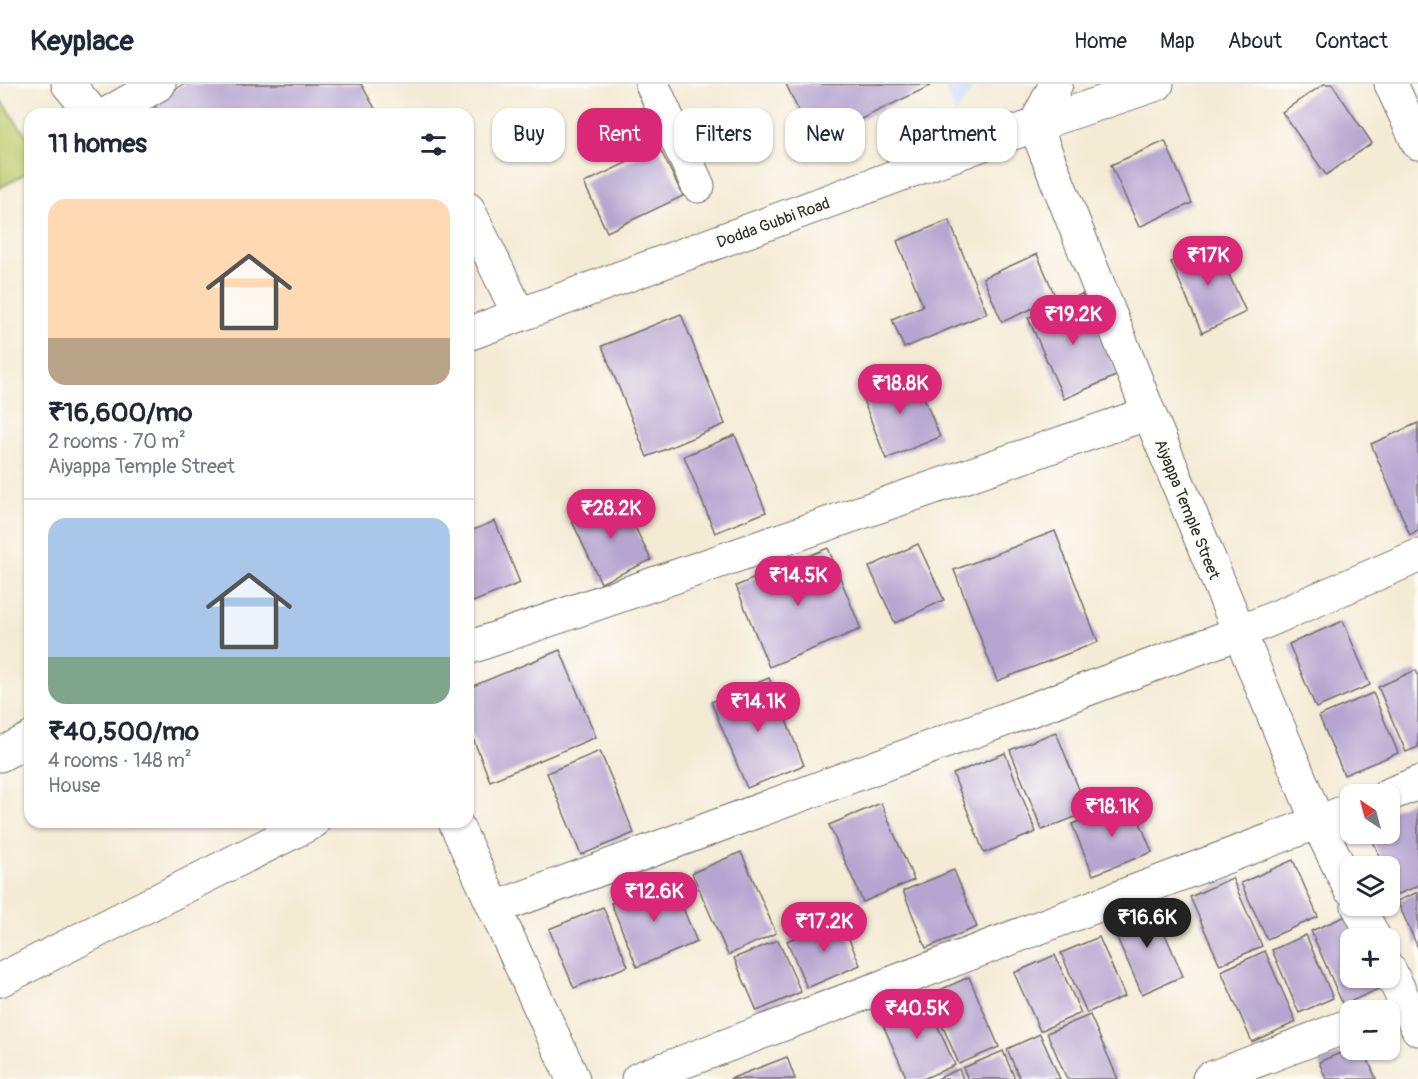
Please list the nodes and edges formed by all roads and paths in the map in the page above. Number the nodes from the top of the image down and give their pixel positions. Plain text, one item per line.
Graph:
1 (68, 84) edge
2 (159, 84) edge
3 (652, 84) edge
4 (1056, 84) edge
5 (1157, 84) edge
6 (1391, 84) edge
7 (88, 108) edge
8 (117, 108) edge
9 (1035, 125) junction
10 (1418, 143) edge
11 (698, 186) dead end
12 (474, 221) edge
13 (519, 315) junction
14 (474, 332) edge
15 (1149, 413) junction
16 (1418, 556) edge
17 (1239, 633) junction
18 (474, 646) edge
19 (24, 742) edge
20 (0, 754) edge
21 (1418, 783) edge
22 (1400, 790) edge
23 (1340, 814) edge
24 (1318, 823) junction
25 (301, 828) edge
26 (458, 828) edge
27 (1340, 868) edge
28 (495, 908) junction
29 (0, 980) edge
30 (1397, 988) edge
31 (1407, 1011) edge
32 (1340, 1029) edge
33 (573, 1079) edge
34 (638, 1079) edge
35 (1209, 1079) edge

1 - 7 street
2 - 8 street
3 - 11 street
4 - 9 street
5 - 9 street, Dodda Gubbi Road
6 - 10 street
9 - 13 street, Dodda Gubbi Road
9 - 15 street, Aiyappa Temple Street
12 - 13 street
13 - 14 street, Dodda Gubbi Road
15 - 17 street, Aiyappa Temple Street
15 - 18 street
16 - 17 street
17 - 24 street, Aiyappa Temple Street
17 - 28 street
19 - 20 street
21 - 22 street
23 - 24 street
24 - 27 street, Aiyappa Temple Street
24 - 34 street
25 - 29 street
26 - 28 street
28 - 33 street
30 - 31 street
32 - 35 street

